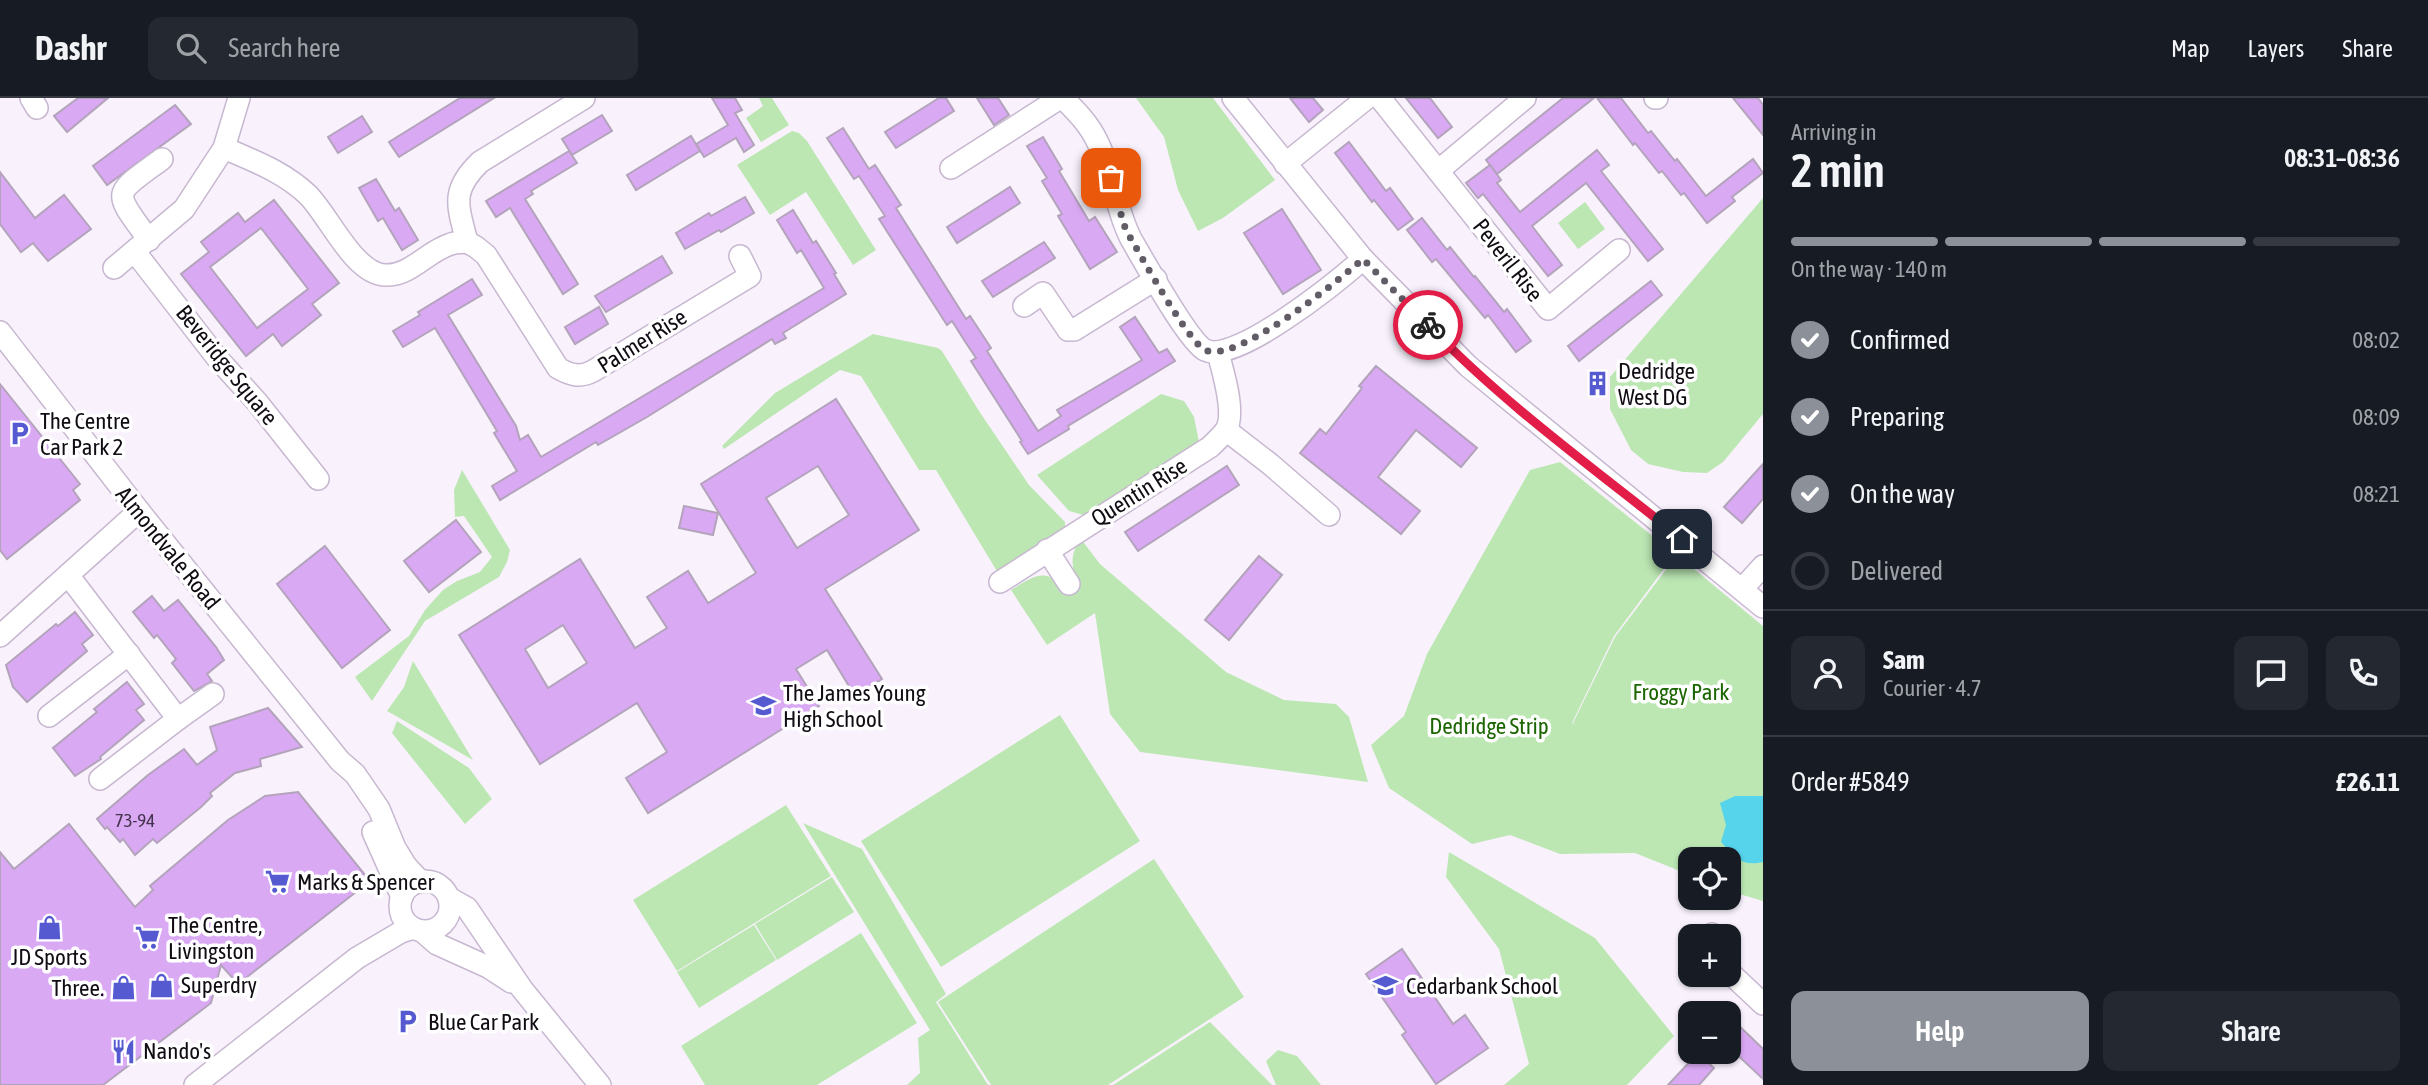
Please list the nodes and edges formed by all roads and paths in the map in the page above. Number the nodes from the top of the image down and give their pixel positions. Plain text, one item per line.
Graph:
1 (239, 98) edge
2 (584, 98) edge
3 (1061, 98) edge
4 (1233, 98) edge
5 (1367, 98) edge
6 (1380, 98) edge
7 (1525, 98) edge
8 (224, 148) junction
9 (162, 159) dead end
10 (1285, 164) junction
11 (951, 169) dead end
12 (1438, 171) junction
13 (467, 242) junction
14 (142, 246) junction
15 (1619, 250) dead end
16 (740, 256) dead end
17 (1363, 259) junction
18 (114, 268) dead end
19 (1156, 279) junction
20 (1024, 306) dead end
21 (0, 332) edge
22 (1218, 353) junction
23 (1226, 430) junction
24 (318, 479) dead end
25 (139, 511) junction
26 (1329, 515) dead end
27 (1047, 550) junction
28 (1763, 566) edge
29 (68, 575) junction
30 (1000, 582) dead end
31 (1069, 584) dead end
32 (1742, 588) junction
33 (1763, 607) edge
34 (0, 636) edge
35 (128, 654) junction
36 (213, 694) dead end
37 (49, 716) dead end
38 (178, 719) junction
39 (340, 761) junction
40 (100, 779) dead end
41 (421, 882) junction
42 (449, 898) junction
43 (401, 902) junction
44 (417, 930) junction
45 (356, 958) junction
46 (1741, 983) edge
47 (522, 989) junction
48 (1763, 1004) edge
49 (195, 1085) edge
50 (600, 1085) edge

1 - 8 street
2 - 13 street
3 - 11 street
3 - 19 street
4 - 10 street
5 - 10 street
6 - 12 street, Peveril Rise
7 - 12 street
8 - 13 street
8 - 14 street
9 - 14 street, Beveridge Square
10 - 17 street
12 - 15 street, Peveril Rise
13 - 16 street, Palmer Rise
14 - 18 street
14 - 24 street, Beveridge Square
17 - 22 street
17 - 32 street
19 - 20 street
19 - 22 street
21 - 25 street, Almondvale Road
22 - 23 street
23 - 26 street
23 - 27 street, Quentin Rise
25 - 29 street
25 - 39 street, Almondvale Road
27 - 30 street, Quentin Rise
27 - 31 street
28 - 32 street
29 - 34 street
29 - 35 street
32 - 33 street
35 - 37 street
35 - 38 street
36 - 38 street
38 - 40 street
39 - 41 street, Almondvale Road
39 - 43 street, Almondvale Road
41 - 42 street
41 - 43 street
42 - 44 street
42 - 47 street
43 - 44 street
43 - 45 street
44 - 45 street
44 - 47 street
45 - 49 street
46 - 48 street
47 - 50 street

